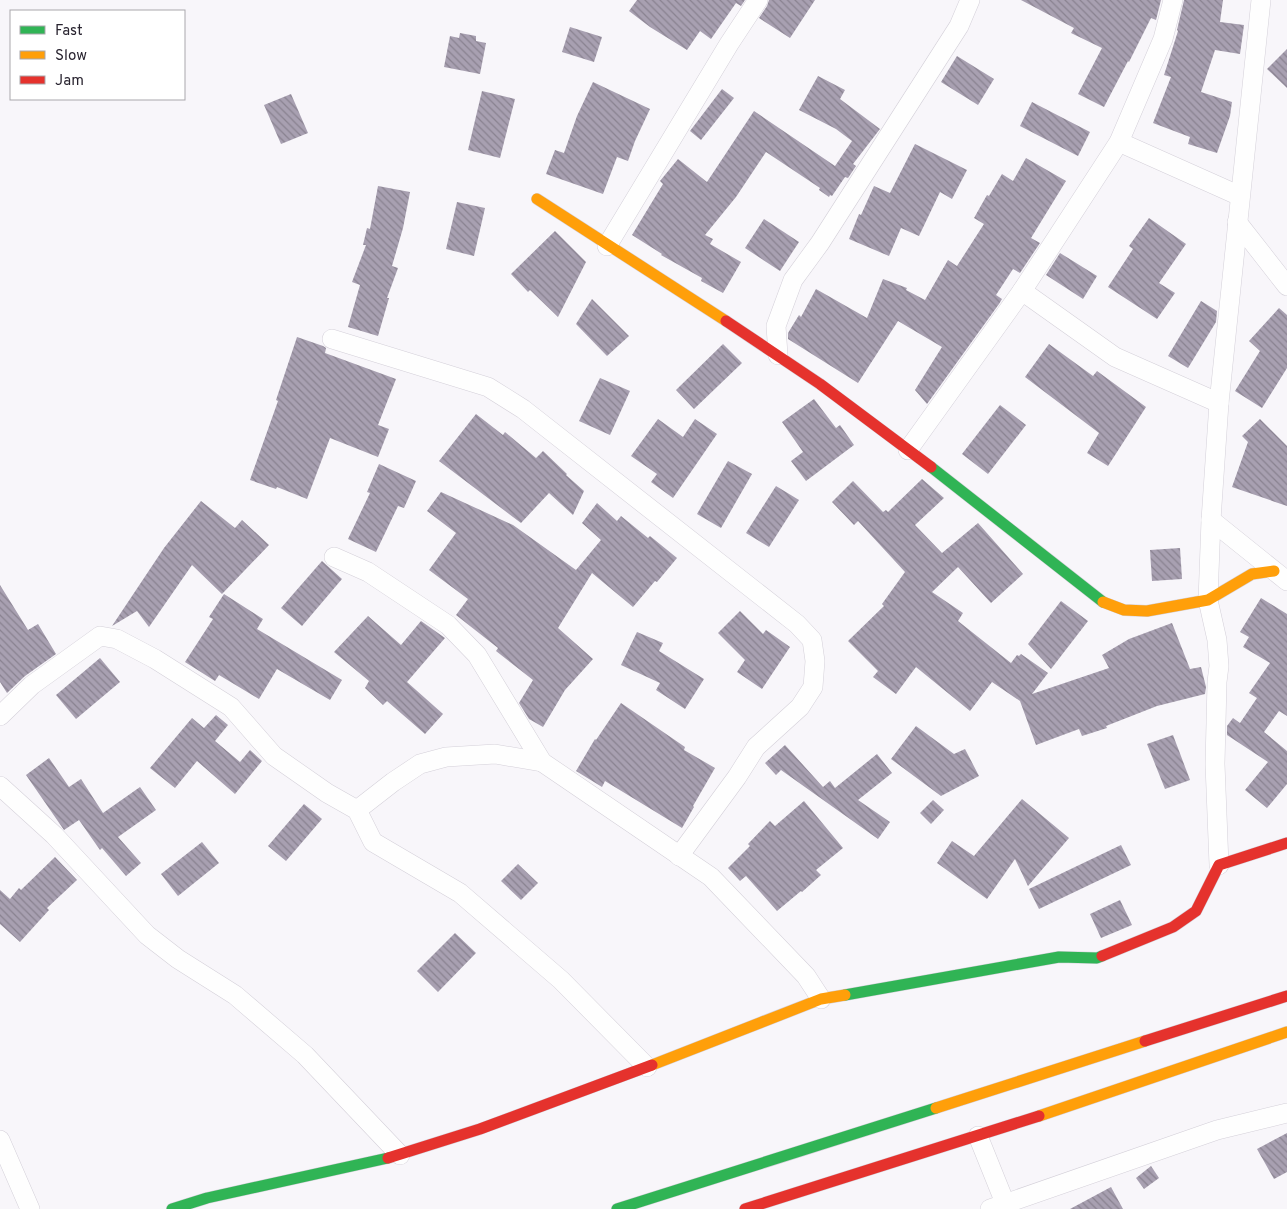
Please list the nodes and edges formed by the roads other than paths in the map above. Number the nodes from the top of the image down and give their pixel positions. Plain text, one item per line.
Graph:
1 (758, 0) edge
2 (970, 0) edge
3 (1173, 0) edge
4 (1261, 0) edge
5 (1119, 142) junction
6 (1240, 196) junction
7 (537, 198) dead end
8 (1237, 222) junction
9 (607, 246) junction
10 (1287, 286) edge
11 (1022, 291) junction
12 (332, 339) dead end
13 (778, 355) junction
14 (1219, 403) junction
15 (908, 450) junction
16 (1211, 520) junction
17 (334, 557) dead end
18 (1280, 576) edge
19 (1208, 600) junction
20 (0, 716) edge
21 (542, 762) junction
22 (0, 786) edge
23 (357, 810) junction
24 (1287, 843) edge
25 (679, 856) junction
26 (1219, 865) junction
27 (1287, 996) edge
28 (820, 999) junction
29 (1287, 1032) edge
30 (647, 1067) junction
31 (1287, 1113) edge
32 (978, 1136) junction
33 (0, 1140) edge
34 (400, 1155) junction
35 (997, 1206) edge
36 (30, 1209) edge
37 (172, 1209) edge
38 (617, 1209) edge
39 (746, 1209) edge

1 - 9 street
2 - 13 street
3 - 5 street
4 - 6 street
5 - 6 street
5 - 11 street
6 - 8 street
7 - 9 main road
8 - 10 street
8 - 14 street
9 - 13 main road
11 - 14 street
11 - 15 street
12 - 25 street
13 - 15 main road
14 - 16 street
15 - 19 main road
16 - 18 street
16 - 19 street
17 - 21 street
18 - 19 main road
19 - 26 street
20 - 23 street
21 - 23 street
21 - 25 street
22 - 34 street
23 - 30 street
24 - 26 main road
25 - 28 street
26 - 28 main road
27 - 38 main road
28 - 30 main road
29 - 32 main road
30 - 34 main road
31 - 35 street
32 - 35 street
32 - 39 main road
33 - 36 street
34 - 37 main road

